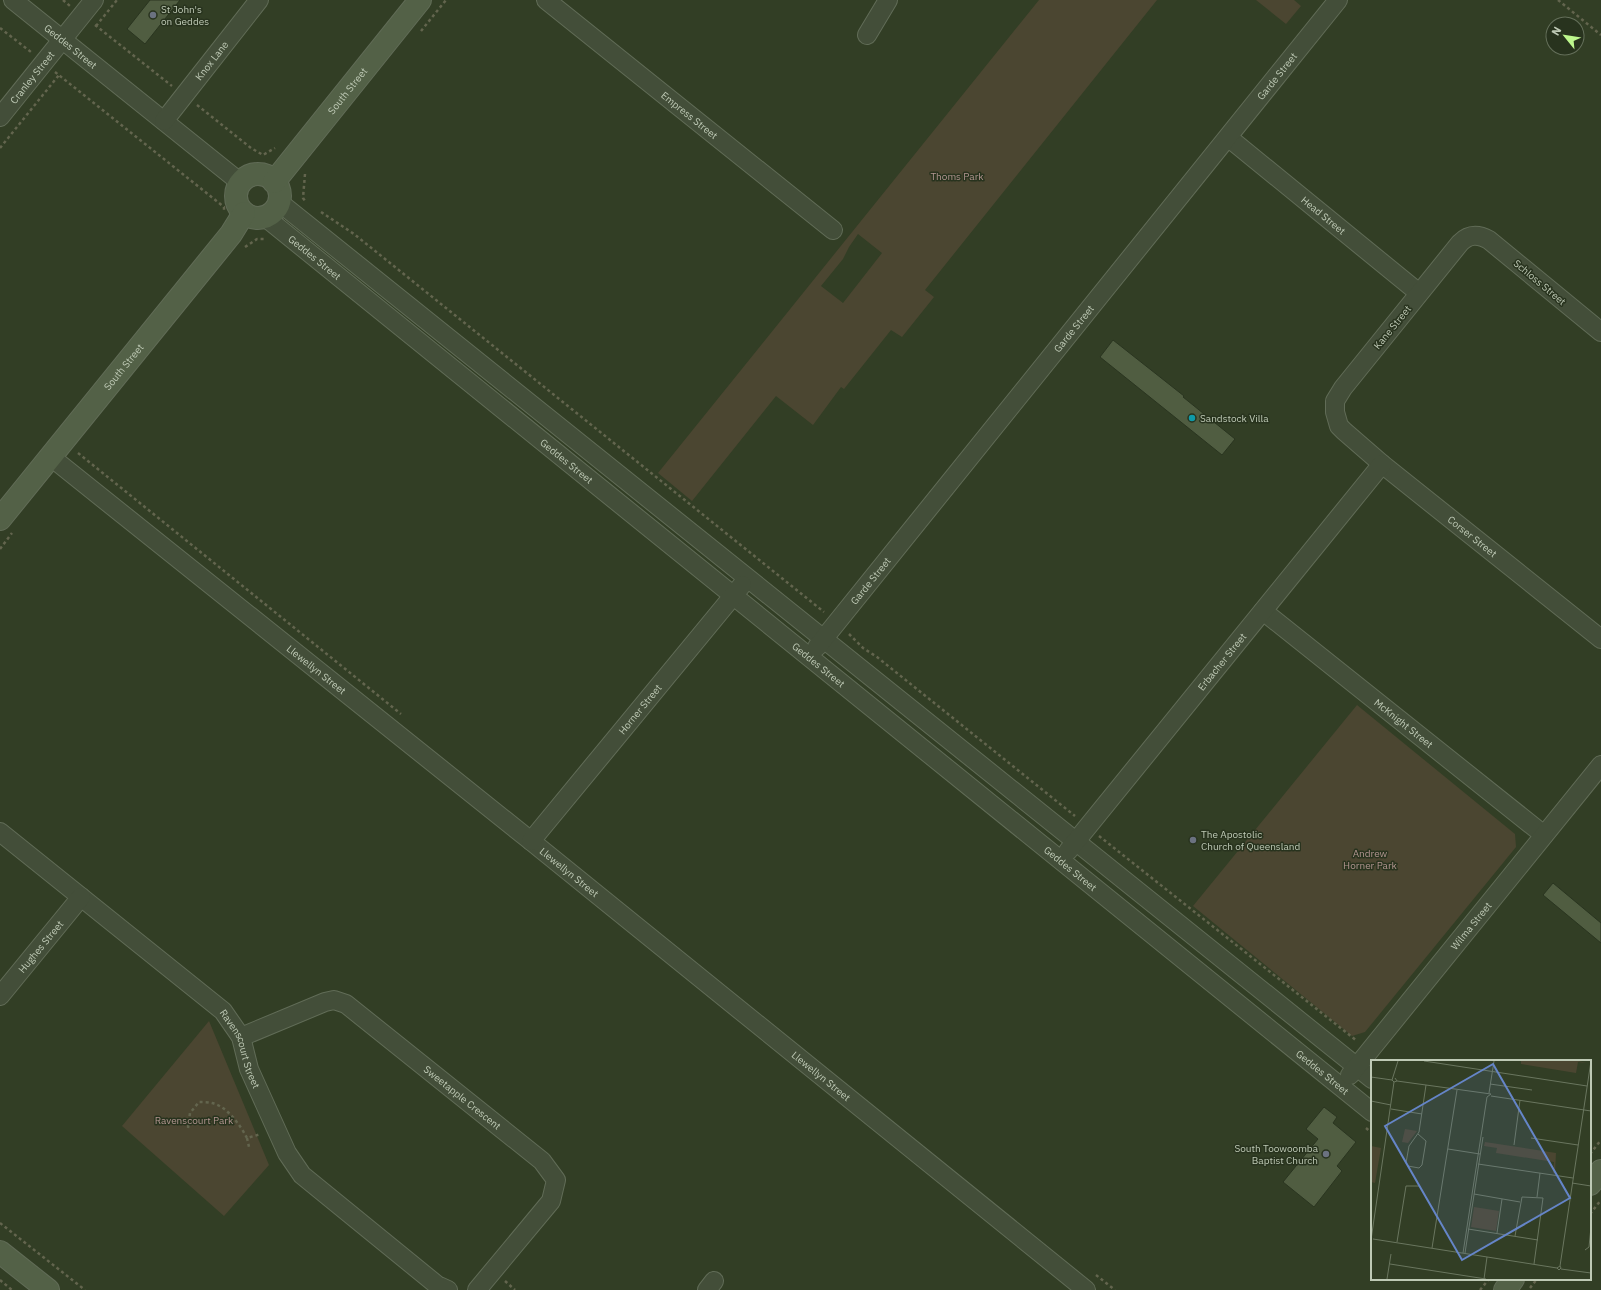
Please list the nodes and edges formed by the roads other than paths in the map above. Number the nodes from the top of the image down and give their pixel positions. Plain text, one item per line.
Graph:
1 (13, 0) edge
2 (94, 0) edge
3 (259, 0) edge
4 (420, 0) edge
5 (546, 0) edge
6 (888, 0) edge
7 (1338, 0) edge
8 (867, 35) dead end
9 (63, 39) junction
10 (0, 117) edge
11 (164, 120) junction
12 (1229, 138) junction
13 (241, 183) junction
14 (273, 200) junction
15 (234, 213) junction
16 (833, 230) dead end
17 (1476, 235) joint
18 (1419, 293) junction
19 (1601, 332) edge
20 (463, 349) junction
21 (449, 365) junction
22 (1344, 431) joint
23 (51, 457) junction
24 (1382, 464) junction
25 (0, 519) edge
26 (748, 577) junction
27 (734, 594) junction
28 (1263, 611) junction
29 (823, 639) junction
30 (1601, 639) edge
31 (809, 656) junction
32 (1601, 765) edge
33 (0, 832) edge
34 (1544, 835) junction
35 (531, 841) junction
36 (1075, 842) junction
37 (1061, 859) junction
38 (81, 897) junction
39 (0, 996) edge
40 (241, 1037) junction
41 (1357, 1067) junction
42 (1371, 1078) edge
43 (1341, 1087) junction
44 (1371, 1111) edge
45 (1601, 1171) edge
46 (1591, 1183) edge
47 (0, 1252) edge
48 (1513, 1280) edge
49 (48, 1290) edge
50 (448, 1290) edge
51 (477, 1290) edge
52 (1086, 1290) edge
53 (1505, 1290) edge

1 - 9 street, Geddes Street
2 - 9 street, Cranley Street
3 - 11 street, Knox Lane
4 - 14 street, South Street
5 - 16 street, Empress Street
6 - 8 street
7 - 12 street, Garde Street
9 - 10 street, Cranley Street
9 - 11 street, Geddes Street
11 - 13 street, Geddes Street
12 - 18 street, Head Street
12 - 29 street, Garde Street
13 - 14 street
13 - 15 street
14 - 15 street
14 - 20 street, Geddes Street
14 - 21 street, Geddes Street
15 - 23 street, South Street
17 - 18 street, Kane Street
17 - 19 street, Schloss Street
18 - 22 street, Kane Street
20 - 21 street
20 - 26 street, Geddes Street
21 - 27 street, Geddes Street
22 - 24 street, Corser Street
23 - 25 street, South Street
23 - 35 street, Llewellyn Street
24 - 28 street, Erbacher Street
24 - 30 street, Corser Street
26 - 27 street, Horner Street
26 - 29 street, Geddes Street
27 - 31 street, Geddes Street
27 - 35 street, Horner Street
28 - 34 street, McKnight Street
28 - 36 street, Erbacher Street
29 - 31 street, Garde Street
29 - 36 street, Geddes Street
31 - 37 street, Geddes Street
32 - 34 street, Wilma Street
33 - 38 street, Ravenscourt Street
34 - 41 street, Wilma Street
35 - 52 street, Llewellyn Street
36 - 37 street, Erbacher Street
36 - 41 street, Geddes Street
37 - 43 street, Geddes Street
38 - 39 street, Hughes Street
38 - 40 street, Ravenscourt Street
40 - 50 street, Ravenscourt Street
40 - 51 street, Sweetapple Crescent
41 - 42 street, Geddes Street
41 - 43 street, Wilma Street
43 - 44 street, Geddes Street
45 - 46 street
47 - 49 street
48 - 53 street

